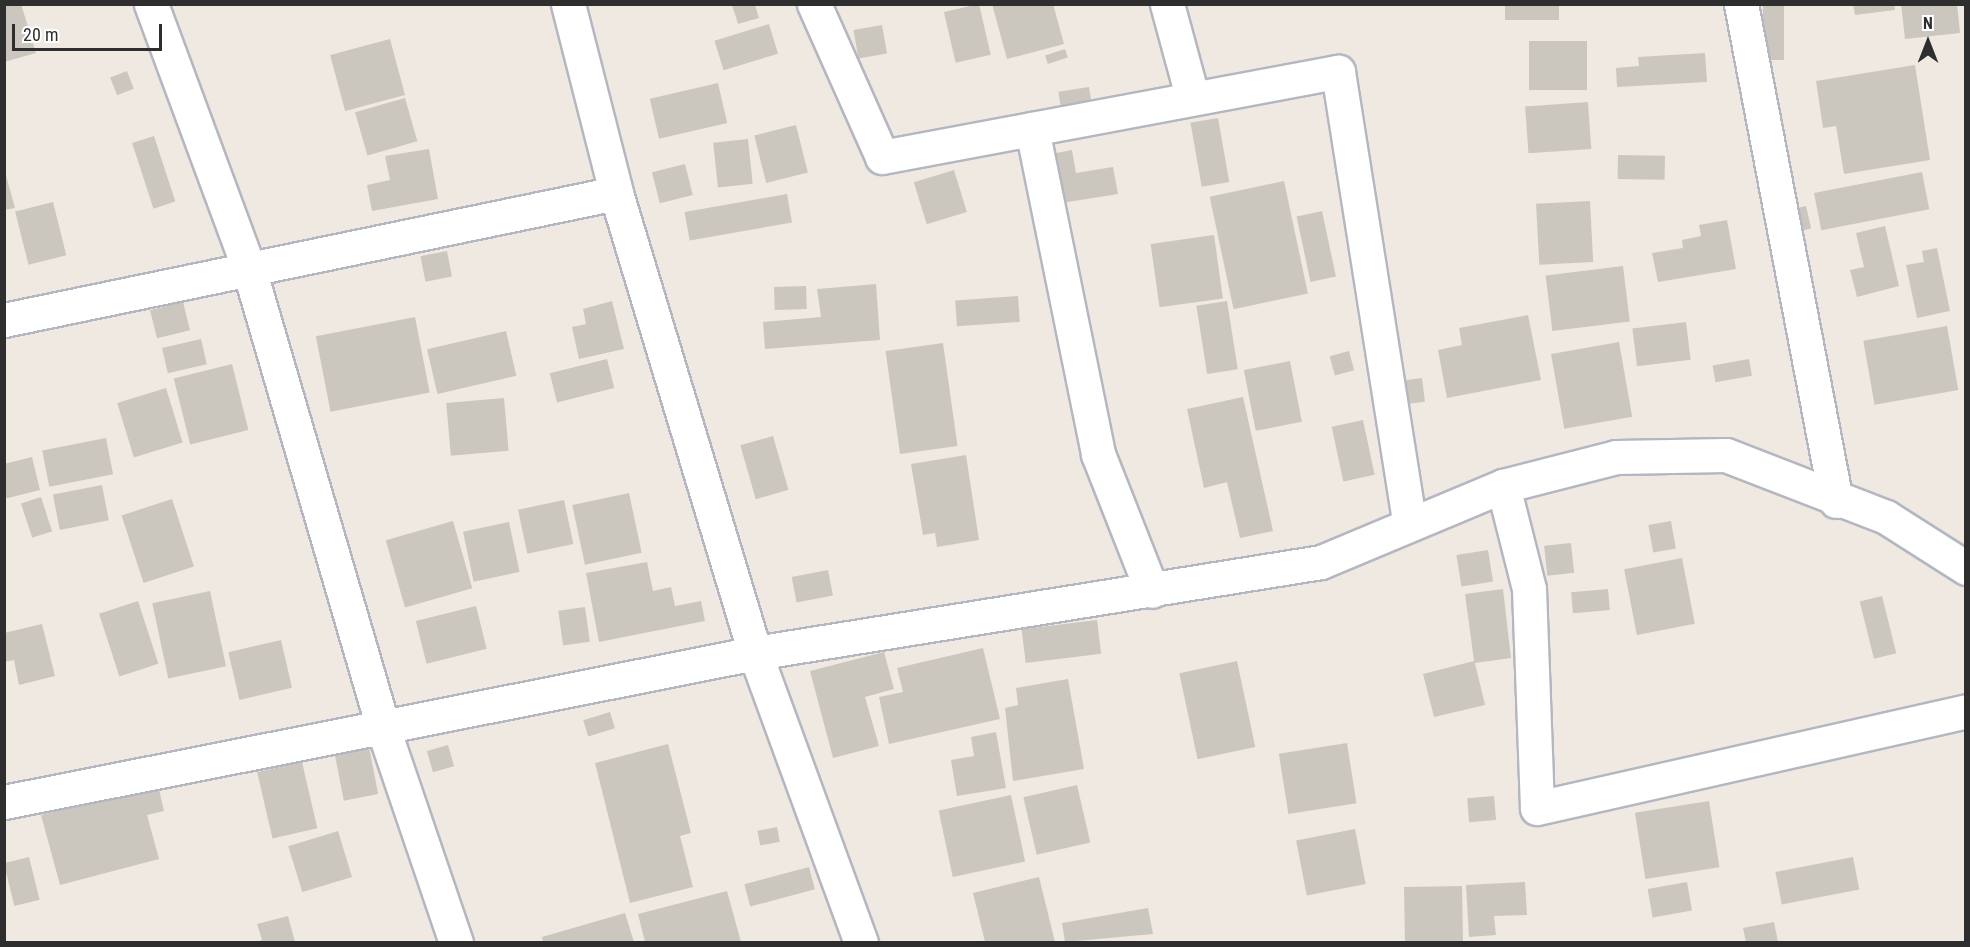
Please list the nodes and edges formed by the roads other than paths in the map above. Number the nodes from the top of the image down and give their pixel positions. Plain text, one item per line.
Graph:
1 (151, 4) edge
2 (568, 4) edge
3 (814, 4) edge
4 (1167, 4) edge
5 (1741, 4) edge
6 (1192, 96) junction
7 (1032, 129) junction
8 (616, 193) junction
9 (249, 269) junction
10 (4, 320) edge
11 (1503, 486) junction
12 (1836, 501) junction
13 (1409, 522) junction
14 (1965, 568) edge
15 (1152, 591) junction
16 (755, 653) junction
17 (1965, 711) edge
18 (384, 731) junction
19 (4, 802) edge
20 (456, 942) edge
21 (861, 942) edge

1 - 9 street
2 - 8 street
3 - 7 street
4 - 6 street
5 - 12 street
6 - 7 street
6 - 13 street
7 - 15 street
8 - 9 street
8 - 16 street
9 - 10 street
9 - 18 street
11 - 12 street
11 - 13 street
11 - 17 street
12 - 14 street
13 - 15 street
15 - 16 street
16 - 18 street
16 - 21 street
18 - 19 street
18 - 20 street

